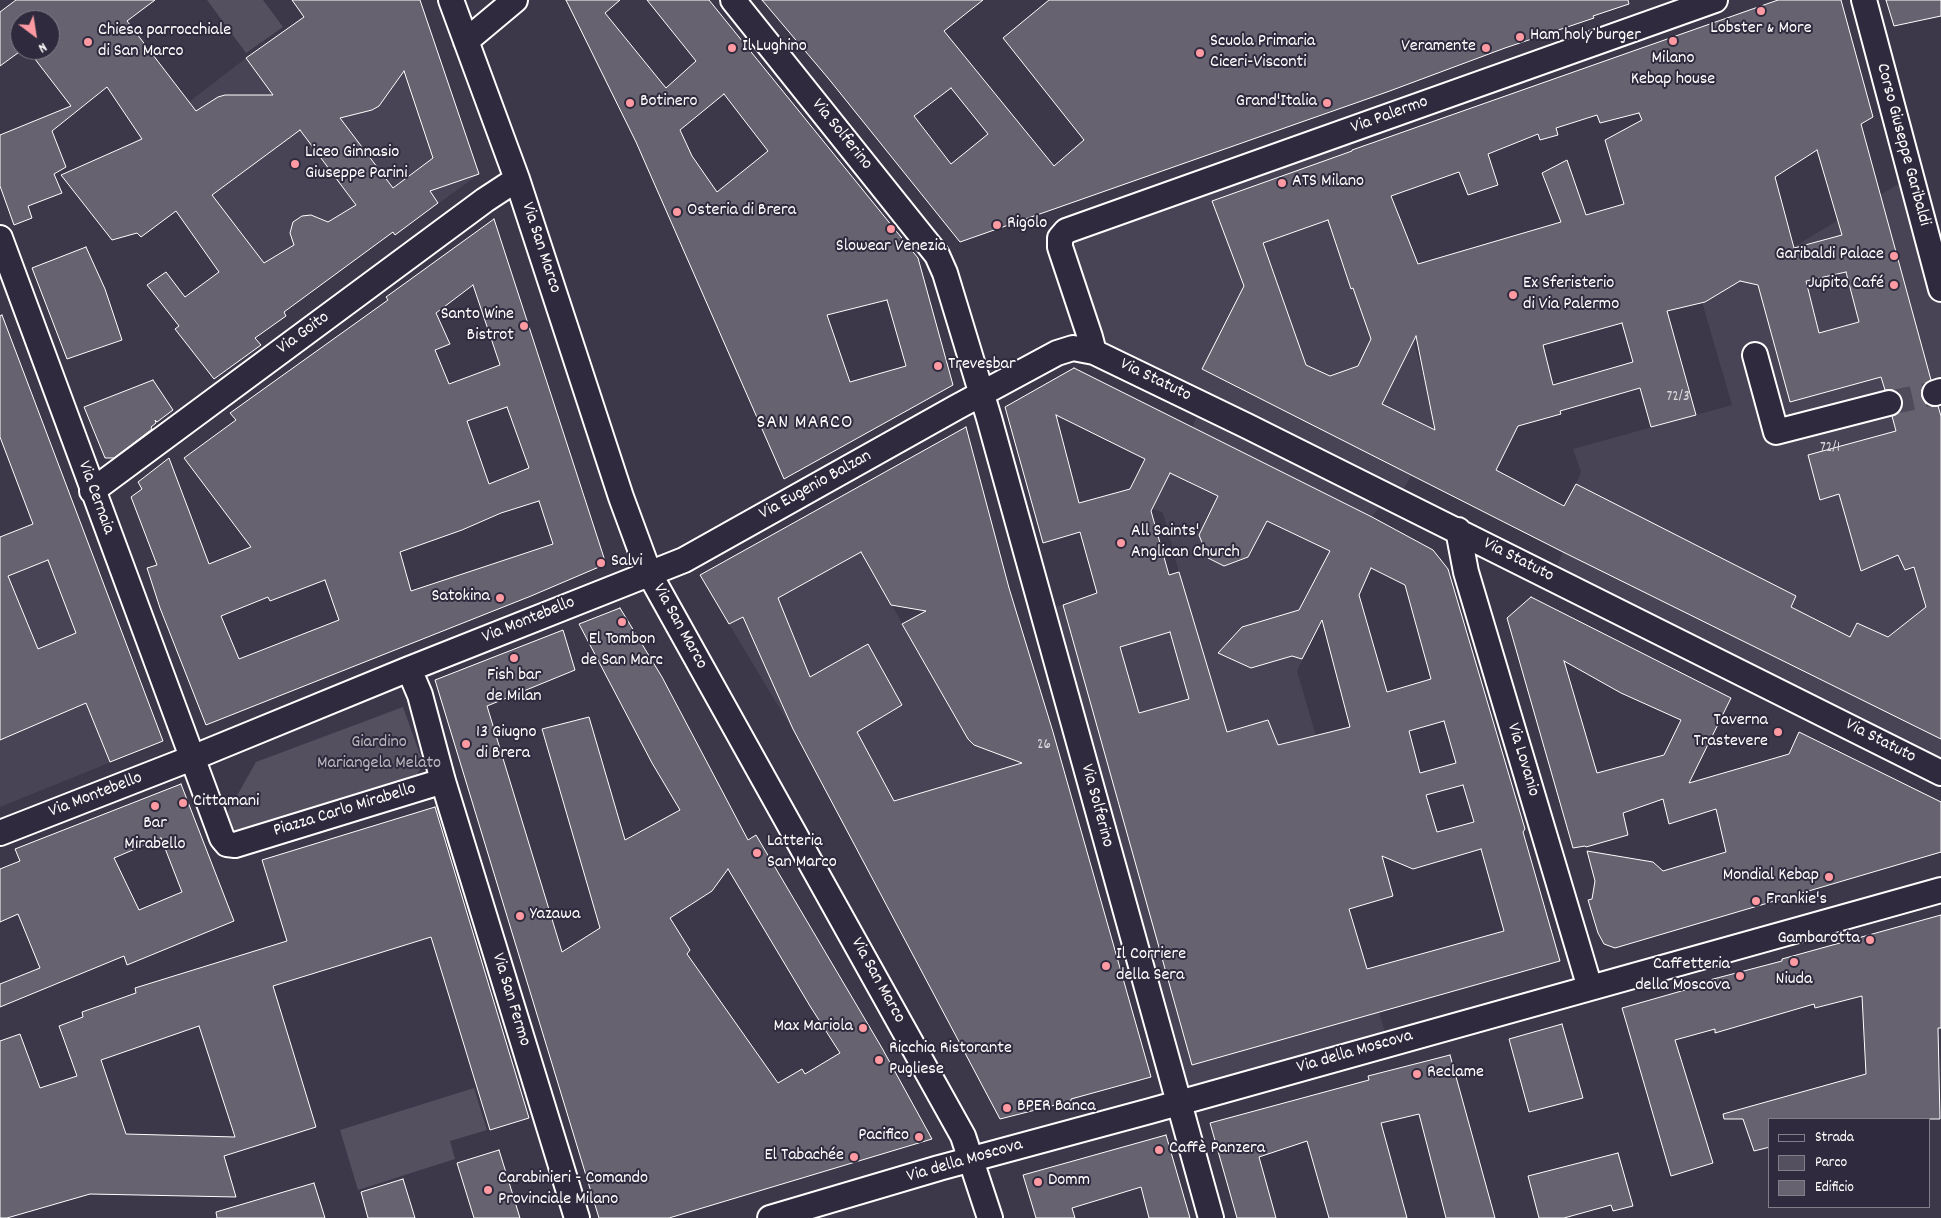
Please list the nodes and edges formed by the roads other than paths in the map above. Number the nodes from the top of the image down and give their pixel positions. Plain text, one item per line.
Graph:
1 (451, 0) edge
2 (515, 0) edge
3 (733, 0) edge
4 (1715, 0) edge
5 (1864, 0) edge
6 (466, 40) junction
7 (517, 179) junction
8 (0, 238) edge
9 (1941, 289) edge
10 (1094, 352) junction
11 (1755, 354) dead end
12 (981, 394) junction
13 (1889, 403) tunnel mouth
14 (92, 491) junction
15 (1458, 530) junction
16 (649, 573) junction
17 (409, 669) junction
18 (192, 758) junction
19 (1941, 773) edge
20 (443, 781) junction
21 (0, 833) edge
22 (1941, 890) edge
23 (1590, 988) junction
24 (1179, 1103) junction
25 (972, 1160) junction
26 (578, 1218) edge
27 (770, 1218) edge
28 (990, 1218) edge
29 (1211, 1218) edge

1 - 6 street, Via San Marco
2 - 6 street
3 - 12 street, Via Solferino
4 - 10 street, Via Palermo
5 - 9 street, Corso Giuseppe Garibaldi
6 - 7 street, Via San Marco
7 - 14 street, Via Goito
7 - 16 street, Via San Marco
8 - 14 street, Via Cernaia
10 - 12 street, Via Statuto
10 - 15 street, Via Statuto
11 - 13 street
12 - 16 street, Via Eugenio Balzan
12 - 24 street, Via Solferino
14 - 18 street, Via Cernaia
15 - 19 street, Via Statuto
15 - 23 street, Via Lovanio
16 - 17 street, Via Montebello
16 - 25 street, Via San Marco
17 - 18 street
17 - 20 street
18 - 20 street, Piazza Carlo Mirabello
18 - 21 street, Via Montebello
20 - 26 street, Via San Fermo
22 - 23 street, Via della Moscova
23 - 24 street, Via della Moscova
24 - 25 street, Via della Moscova
24 - 29 street, Via Solferino
25 - 27 street, Via della Moscova
25 - 28 street, Via San Marco

